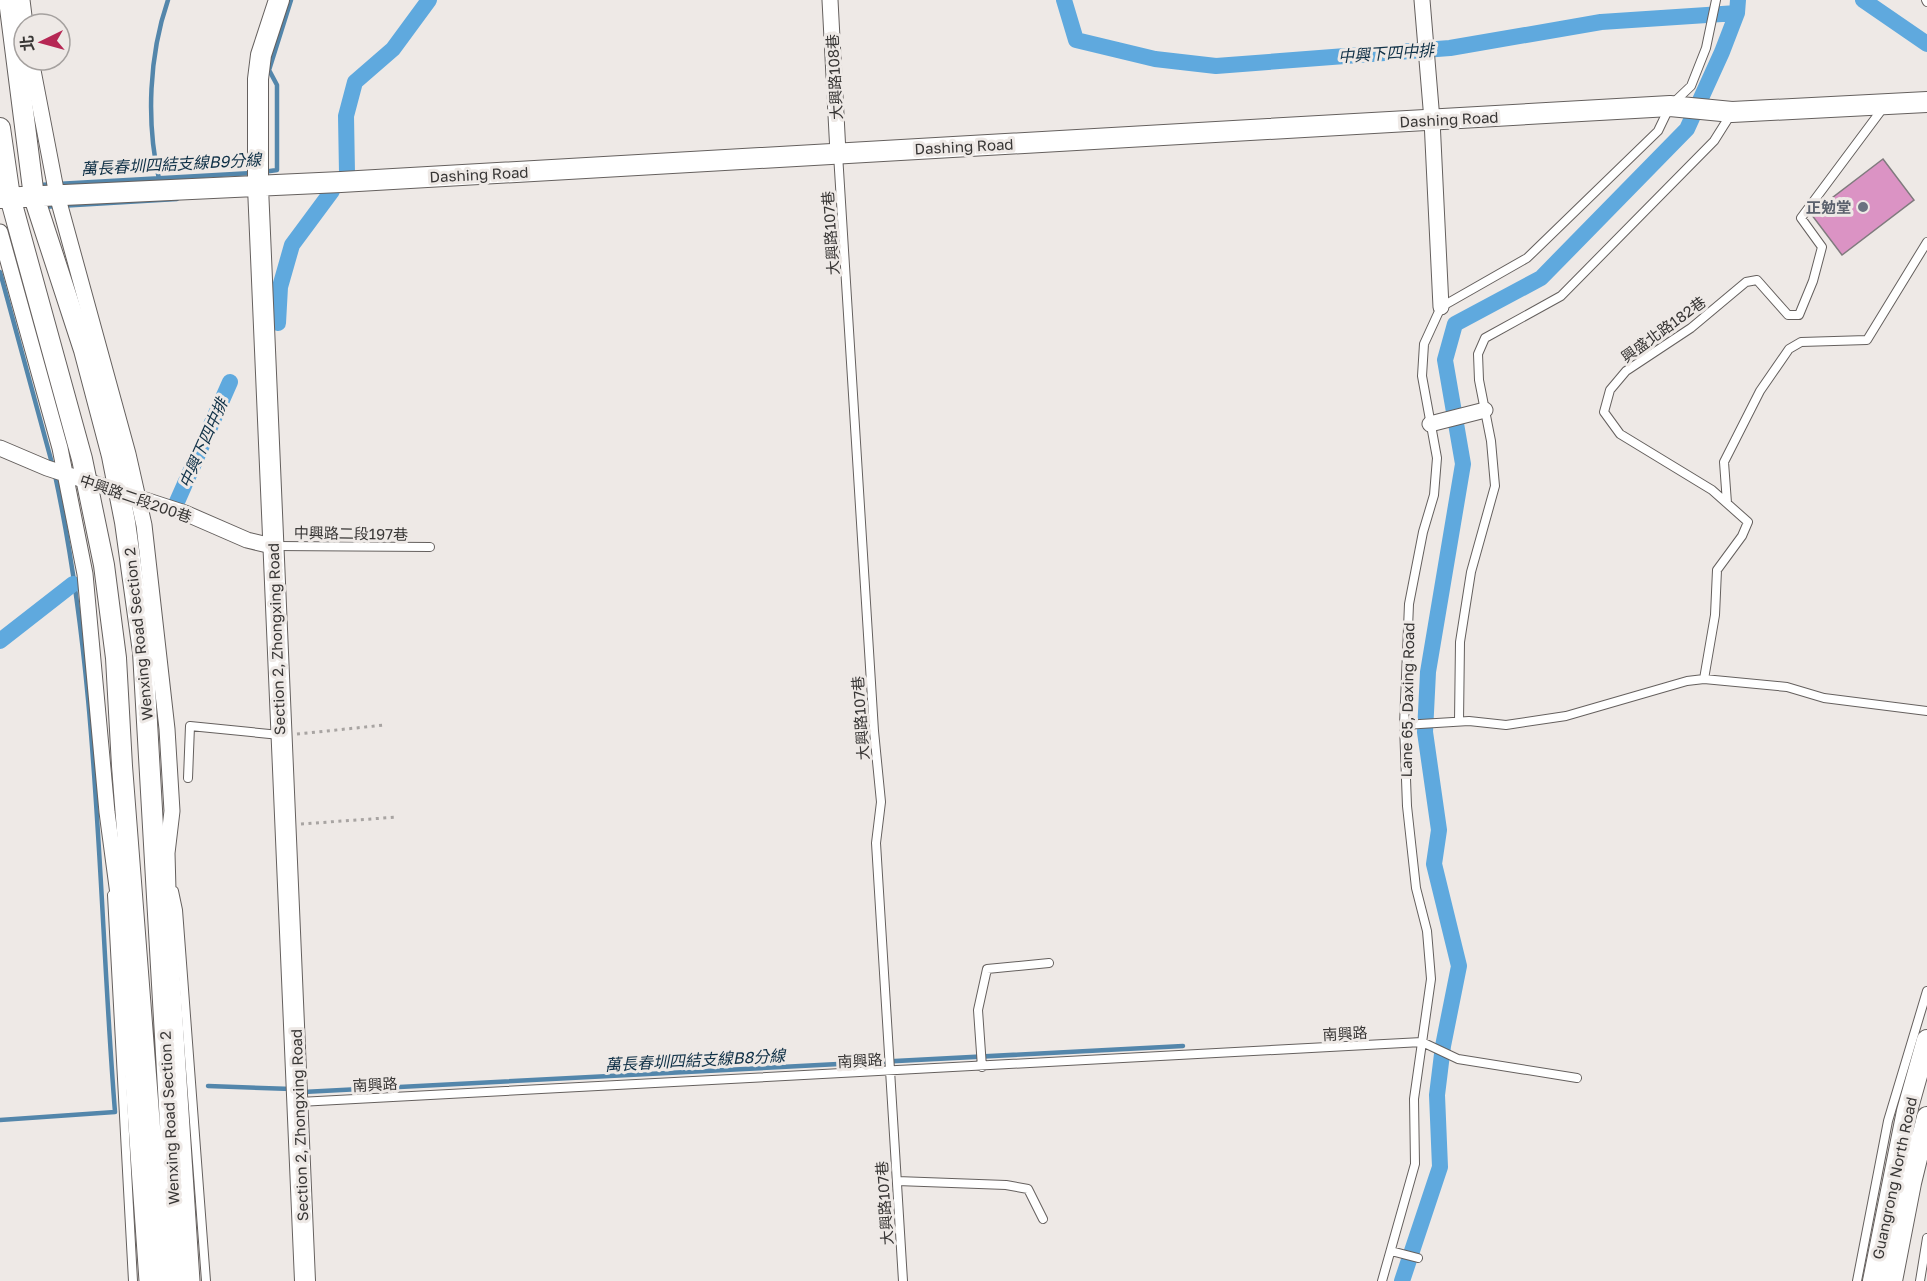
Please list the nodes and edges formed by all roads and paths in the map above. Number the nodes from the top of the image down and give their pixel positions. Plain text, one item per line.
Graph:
1 (9, 0) edge
2 (279, 0) edge
3 (830, 0) edge
4 (1422, 0) edge
5 (1716, 3) edge
6 (33, 72) edge
7 (1888, 102) junction
8 (1927, 102) edge
9 (1670, 106) junction
10 (1732, 112) junction
11 (1432, 120) junction
12 (0, 128) edge
13 (838, 153) junction
14 (258, 187) junction
15 (57, 195) junction
16 (34, 197) junction
17 (5, 198) edge
18 (0, 232) edge
19 (1927, 242) edge
20 (1441, 307) junction
21 (1485, 410) junction
22 (1430, 424) junction
23 (0, 447) edge
24 (66, 474) junction
25 (87, 482) junction
26 (128, 495) junction
27 (1727, 503) junction
28 (272, 546) junction
29 (430, 547) dead end
30 (1704, 679) junction
31 (1927, 711) edge
32 (1459, 721) junction
33 (385, 724) dead end
34 (1404, 725) junction
35 (280, 735) junction
36 (122, 766) junction
37 (188, 778) dead end
38 (152, 780) junction
39 (398, 817) dead end
40 (285, 825) junction
41 (111, 840) junction
42 (167, 854) junction
43 (132, 904) junction
44 (1048, 963) dead end
45 (1927, 991) edge
46 (1927, 1040) edge
47 (1422, 1042) junction
48 (982, 1067) junction
49 (889, 1072) junction
50 (1577, 1078) dead end
51 (299, 1102) junction
52 (1927, 1117) edge
53 (897, 1181) junction
54 (1043, 1219) dead end
55 (1927, 1238) edge
56 (1391, 1251) junction
57 (1418, 1258) dead end
58 (133, 1281) edge
59 (147, 1281) edge
60 (162, 1281) edge
61 (179, 1281) edge
62 (192, 1281) edge
63 (206, 1281) edge
64 (305, 1281) edge
65 (903, 1281) edge
66 (1382, 1281) edge
67 (1857, 1281) edge
68 (1873, 1281) edge
69 (1892, 1281) edge
70 (1920, 1281) edge

1 - 16 street, Wenxing Road Section 2
2 - 14 street, Section 2, Zhongxing Road
3 - 13 street, 大興路108巷
4 - 11 street, Lane 65, Daxing Road
5 - 9 lane
6 - 15 street, Wenxing Road Section 2
7 - 8 street, Dashing Road
7 - 10 street, Dashing Road
7 - 27 lane, 興盛北路182巷
9 - 10 street, Dashing Road
9 - 11 street, Dashing Road
9 - 20 lane
10 - 21 lane
11 - 13 street, Dashing Road
11 - 20 street, Lane 65, Daxing Road
12 - 17 street, Wenxing Road Section 2
13 - 14 street, Dashing Road
13 - 49 lane, 大興路107巷
14 - 15 street, Dashing Road
14 - 28 street, Section 2, Zhongxing Road
15 - 16 street, Dashing Road
15 - 26 street, Wenxing Road Section 2
16 - 17 street, Dashing Road
16 - 26 street, Wenxing Road Section 2
17 - 25 street, Wenxing Road Section 2
18 - 24 street
19 - 27 lane
20 - 22 lane, Lane 65, Daxing Road
21 - 22 street
21 - 32 lane
22 - 34 lane, Lane 65, Daxing Road
23 - 24 street, 中興路二段200巷
24 - 25 street, 中興路二段200巷
24 - 41 street
25 - 26 street, 中興路二段200巷
25 - 36 street, Wenxing Road Section 2
26 - 28 street, 中興路二段200巷
26 - 38 street, Wenxing Road Section 2
26 - 42 street, Wenxing Road Section 2
27 - 30 lane, 興盛北路182巷
28 - 29 lane, 中興路二段197巷
28 - 35 street, Section 2, Zhongxing Road
30 - 31 lane
30 - 32 lane
32 - 34 lane
33 - 35 path
34 - 47 lane, Lane 65, Daxing Road
35 - 37 lane
35 - 40 street, Section 2, Zhongxing Road
36 - 41 lane
36 - 43 street, Wenxing Road Section 2
38 - 42 lane
38 - 61 street, Wenxing Road Section 2
39 - 40 path
40 - 51 street, Section 2, Zhongxing Road
41 - 43 lane
41 - 58 lane
41 - 59 street
42 - 62 street, Wenxing Road Section 2
42 - 63 lane
43 - 60 street, Wenxing Road Section 2
44 - 48 lane
45 - 67 lane
46 - 68 street, Guangrong North Road
47 - 48 lane, 南興路
47 - 50 lane
47 - 56 lane, Lane 65, Daxing Road
48 - 49 lane, 南興路
49 - 51 lane, 南興路
49 - 53 lane, 大興路107巷
51 - 64 street, Section 2, Zhongxing Road
52 - 69 street, Guangrong North Road
53 - 54 lane
53 - 65 lane, 大興路107巷
55 - 70 lane
56 - 57 lane
56 - 66 lane, Lane 65, Daxing Road

